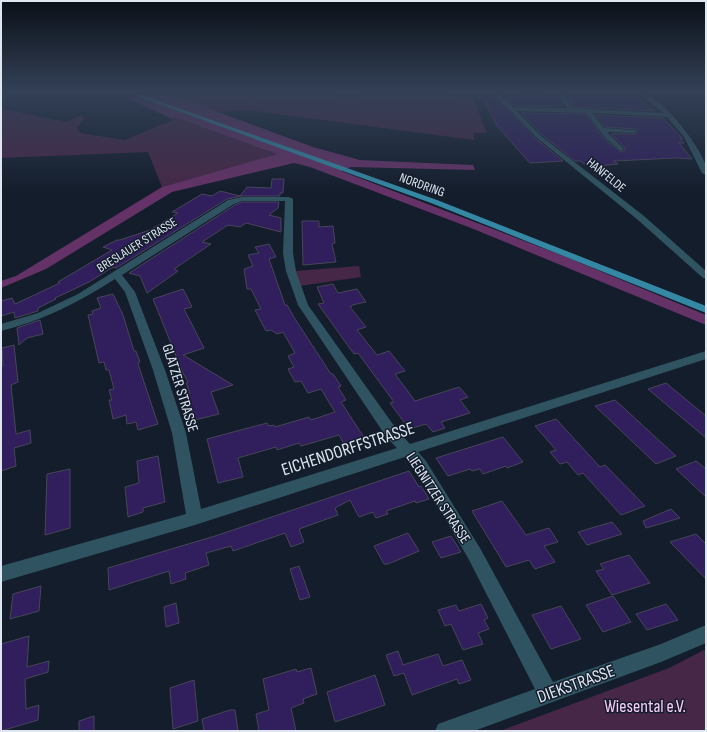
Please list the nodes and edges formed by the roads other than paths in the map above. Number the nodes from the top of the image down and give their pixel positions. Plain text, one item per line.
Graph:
1 (221, 125) edge
2 (528, 125) edge
3 (599, 125) edge
4 (678, 125) edge
5 (603, 130) junction
6 (634, 131) dead end
7 (621, 149) dead end
8 (706, 173) edge
9 (289, 199) joint
10 (116, 274) junction
11 (706, 276) edge
12 (706, 310) edge
13 (1, 328) edge
14 (706, 355) edge
15 (408, 449) junction
16 (195, 518) junction
17 (1, 574) edge
18 (706, 634) edge
19 (548, 694) junction
20 (445, 731) edge

1 - 12 main road, NORDRING
2 - 11 street, HANFELDE
3 - 5 street
4 - 8 street
5 - 6 street
5 - 7 street
9 - 10 street, BRESLAUER STRASSE
9 - 15 street, LIEGNITZER STRASSE
10 - 13 street, BRESLAUER STRASSE
10 - 16 street, GLATZER STRASSE
14 - 15 street, EICHENDORFFSTRASSE
15 - 16 street, EICHENDORFFSTRASSE
15 - 19 street, LIEGNITZER STRASSE
16 - 17 street, EICHENDORFFSTRASSE
18 - 19 street, DIEKSTRASSE
19 - 20 street, DIEKSTRASSE

